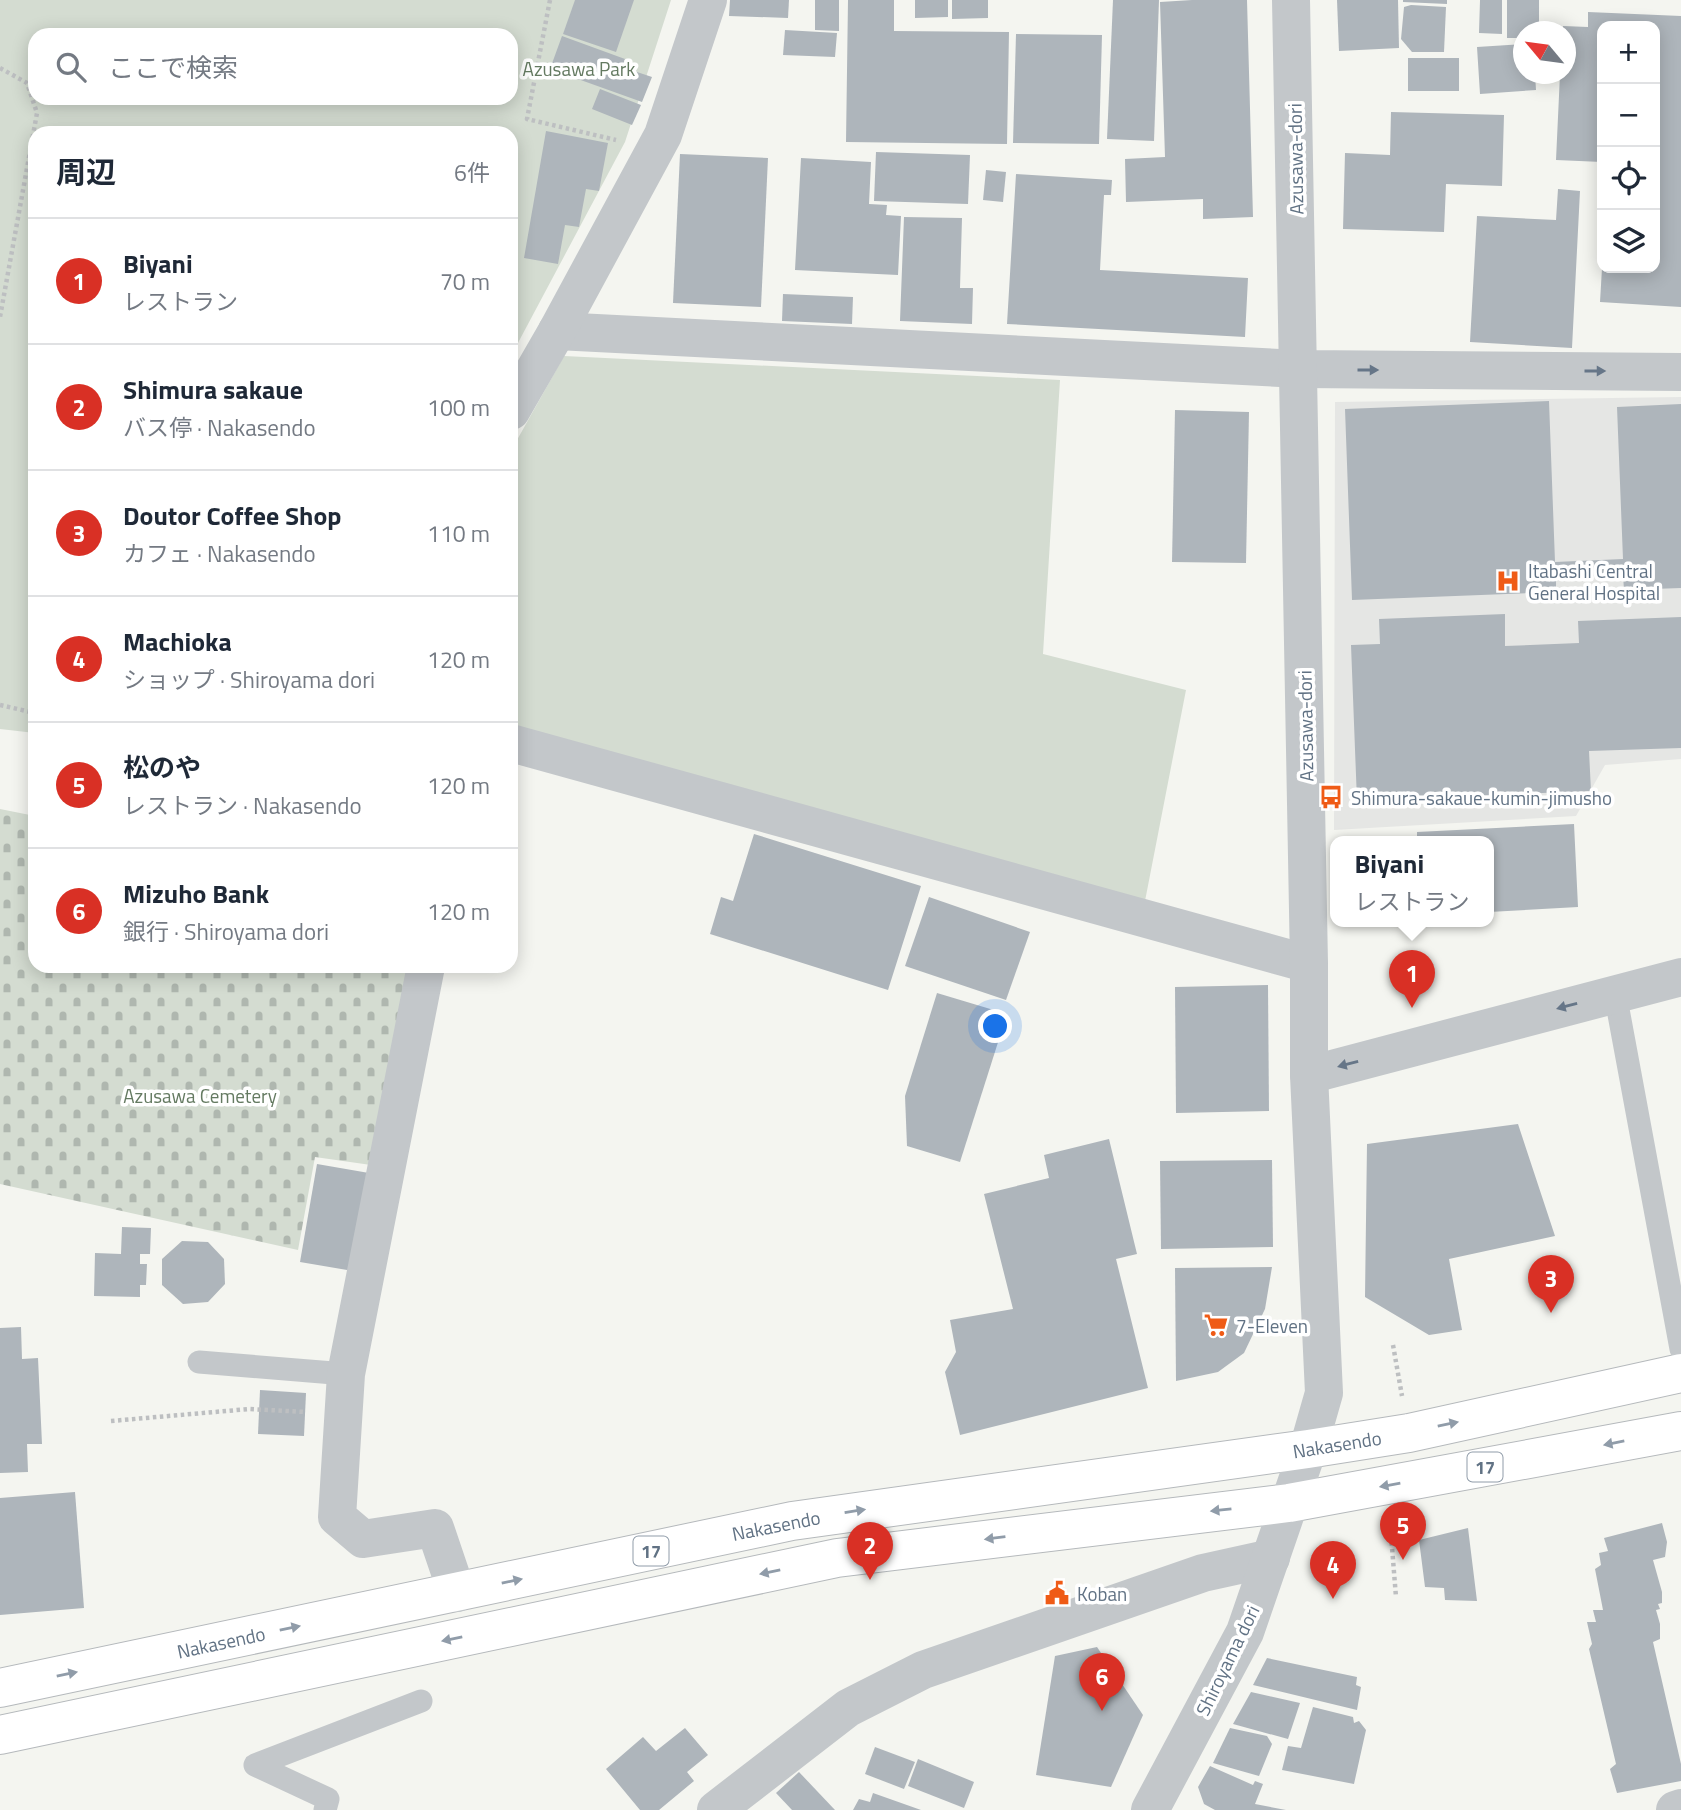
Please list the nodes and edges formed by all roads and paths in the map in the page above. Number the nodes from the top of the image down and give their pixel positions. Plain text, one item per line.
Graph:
1 (550, 0) edge
2 (708, 0) edge
3 (1291, 0) edge
4 (0, 68) edge
5 (28, 86) edge
6 (34, 105) edge
7 (35, 126) edge
8 (625, 142) dead end
9 (28, 163) edge
10 (0, 317) edge
11 (557, 331) junction
12 (1300, 369) junction
13 (1681, 372) edge
14 (518, 399) edge
15 (0, 705) edge
16 (28, 711) edge
17 (518, 745) edge
18 (1309, 964) junction
19 (425, 973) edge
20 (1681, 976) edge
21 (1615, 993) junction
22 (1308, 1075) junction
23 (1393, 1345) dead end
24 (1681, 1349) edge
25 (199, 1362) dead end
26 (1681, 1373) edge
27 (345, 1374) junction
28 (1403, 1399) dead end
29 (308, 1412) dead end
30 (111, 1421) dead end
31 (1681, 1430) edge
32 (1308, 1449) junction
33 (1289, 1503) junction
34 (1391, 1535) dead end
35 (1271, 1558) junction
36 (457, 1593) junction
37 (1396, 1597) dead end
38 (0, 1688) edge
39 (421, 1701) dead end
40 (0, 1735) edge
41 (1158, 1807) edge
42 (1681, 1808) edge
43 (325, 1810) edge
44 (716, 1810) edge
45 (1675, 1810) edge

1 - 8 path
2 - 11 street
3 - 12 street, Azusawa-dori
4 - 5 path
6 - 7 path
9 - 10 path
11 - 12 street
11 - 14 street
12 -> 13 street
12 - 18 street, Azusawa-dori
15 - 16 path
17 - 18 street
18 - 22 street, Azusawa-dori
19 - 27 street
20 - 21 street
21 -> 22 street
21 - 24 lane
22 - 32 street, Azusawa-dori
23 - 28 path
25 - 27 lane
32 -> 26 highway, Nakasendo / 17
27 - 36 street
29 - 30 path
31 -> 33 highway, 17
32 - 33 street, Azusawa-dori
36 -> 32 highway, Nakasendo / 17
33 - 35 street, Shiroyama dori
33 -> 40 highway, 17
34 - 37 path
35 - 41 street, Shiroyama dori
35 - 44 street
38 -> 36 highway, Nakasendo / 17
39 - 43 lane
42 - 45 street

